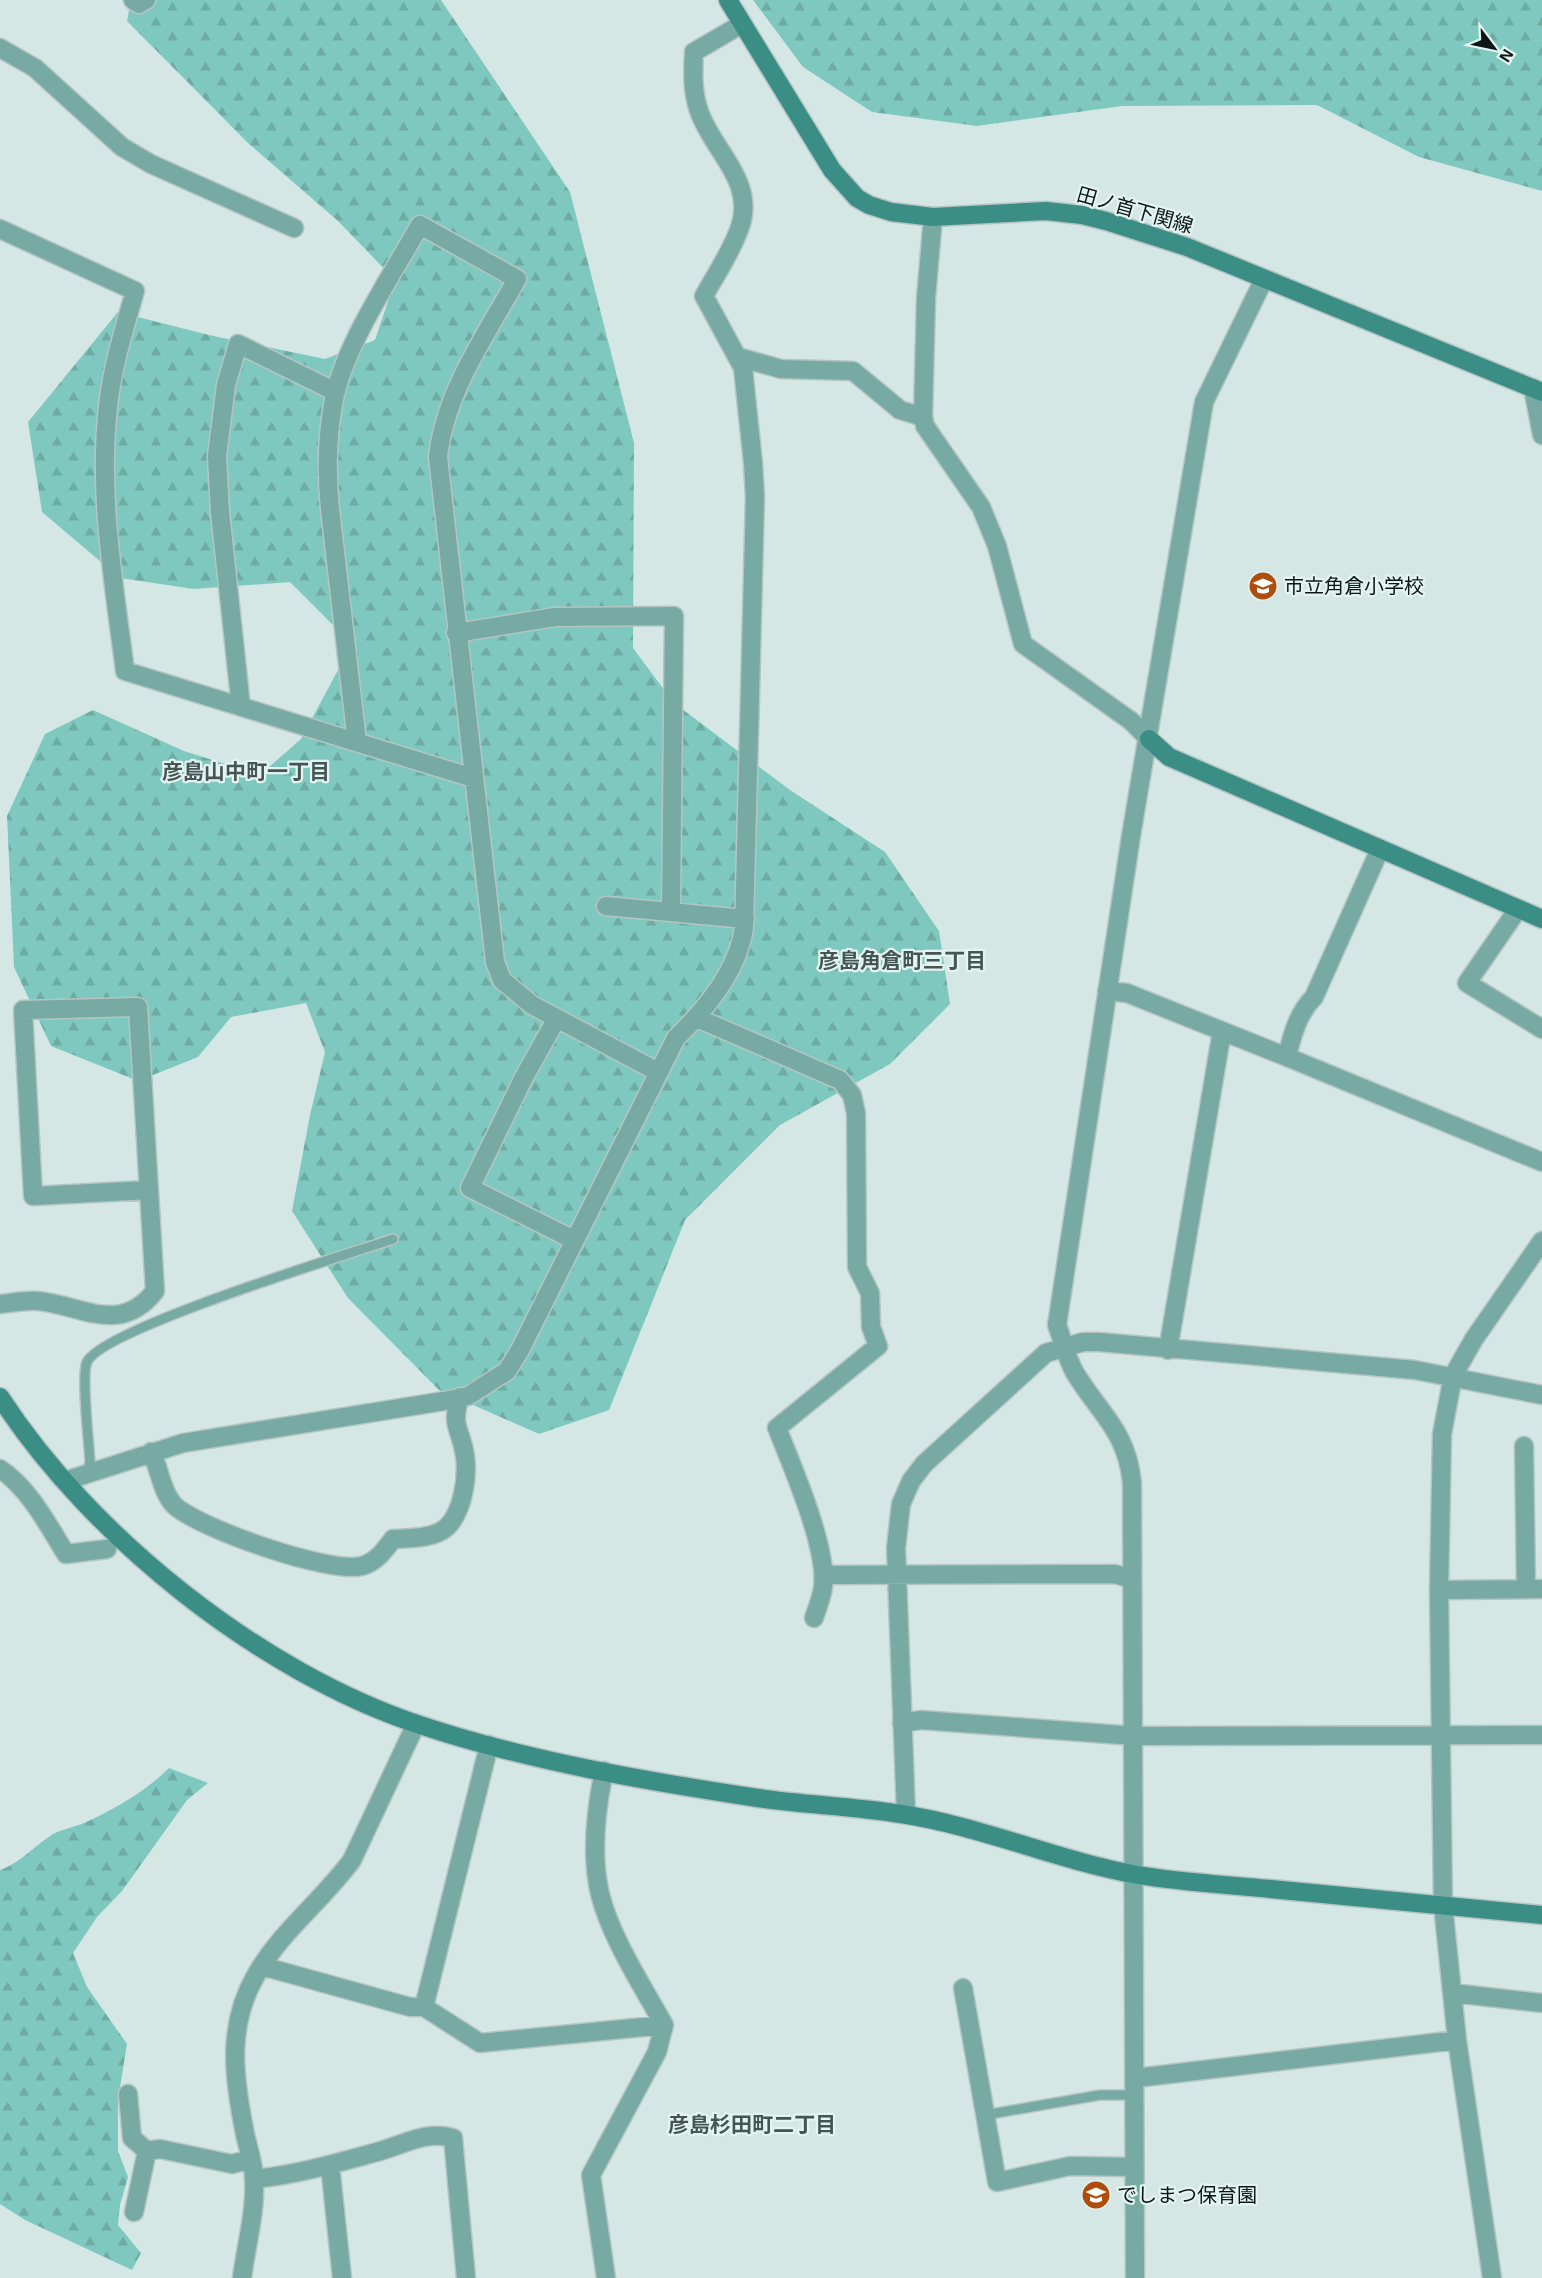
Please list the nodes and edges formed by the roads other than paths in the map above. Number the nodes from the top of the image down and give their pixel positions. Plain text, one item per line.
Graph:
1 (133, 0) edge
2 (147, 0) edge
3 (728, 0) edge
4 (742, 24) junction
5 (0, 48) edge
6 (933, 217) junction
7 (294, 228) dead end
8 (0, 229) edge
9 (1264, 279) junction
10 (738, 357) junction
11 (1537, 390) edge
12 (336, 392) junction
13 (923, 417) junction
14 (1542, 435) edge
15 (456, 633) junction
16 (241, 707) junction
17 (1149, 739) junction
18 (357, 742) junction
19 (473, 777) junction
20 (1380, 849) junction
21 (606, 906) dead end
22 (1518, 909) junction
23 (670, 912) junction
24 (745, 919) junction
25 (1542, 919) edge
26 (1107, 991) junction
27 (557, 1018) junction
28 (697, 1018) junction
29 (1542, 1029) edge
30 (1222, 1031) junction
31 (1287, 1057) junction
32 (658, 1072) junction
33 (1542, 1162) edge
34 (149, 1190) junction
35 (393, 1239) dead end
36 (574, 1240) junction
37 (1542, 1240) edge
38 (0, 1304) edge
39 (1064, 1346) junction
40 (1168, 1350) junction
41 (1453, 1376) junction
42 (1542, 1395) edge
43 (0, 1397) edge
44 (460, 1398) junction
45 (1524, 1446) dead end
46 (151, 1452) junction
47 (0, 1469) edge
48 (88, 1473) junction
49 (65, 1481) junction
50 (1533, 1488) edge
51 (107, 1549) dead end
52 (824, 1575) junction
53 (895, 1575) junction
54 (1132, 1579) junction
55 (1534, 1589) edge
56 (1439, 1590) junction
57 (814, 1618) dead end
58 (902, 1723) junction
59 (416, 1724) junction
60 (1440, 1735) junction
61 (1542, 1735) edge
62 (1135, 1736) junction
63 (489, 1745) junction
64 (604, 1771) junction
65 (906, 1814) junction
66 (1135, 1875) junction
67 (1443, 1905) junction
68 (1542, 1915) edge
69 (262, 1966) junction
70 (963, 1988) dead end
71 (1452, 1994) junction
72 (1542, 2003) edge
73 (424, 2007) junction
74 (664, 2025) junction
75 (1457, 2040) junction
76 (1136, 2086) junction
77 (128, 2094) dead end
78 (985, 2115) junction
79 (147, 2151) junction
80 (251, 2159) junction
81 (330, 2165) junction
82 (1134, 2167) junction
83 (254, 2179) junction
84 (134, 2212) dead end
85 (242, 2278) edge
86 (342, 2278) edge
87 (466, 2278) edge
88 (606, 2278) edge
89 (1135, 2278) edge
90 (1492, 2278) edge

1 - 2 street
3 - 4 street, 田ノ首下関線
4 - 6 street, 田ノ首下関線
4 - 10 street
5 - 7 street
6 - 9 street, 田ノ首下関線
6 - 13 street
8 - 16 street
9 - 11 street, 田ノ首下関線
9 - 17 street
10 - 13 street
10 - 24 street
11 - 14 street
12 - 15 street
12 - 16 street
12 - 18 street
13 - 17 street
15 - 19 street
15 - 23 street
16 - 18 street
17 - 20 street
17 - 26 street
18 - 19 street
19 - 27 street
20 - 22 street
20 - 31 street
21 - 23 street
22 - 25 street
22 - 29 street
23 - 24 street
24 - 28 street
26 - 30 street
26 - 39 street
27 - 32 street
27 - 36 street
28 - 32 street
28 - 52 street
30 - 31 street
30 - 40 street
31 - 33 street
32 - 36 street
34 - 34 street
34 - 38 street
35 - 48 lane
36 - 44 street
37 - 41 street
39 - 40 street
39 - 53 street
39 - 54 street
40 - 41 street
41 - 42 street
41 - 56 street
43 - 49 street
44 - 46 street
44 - 46 street
45 - 50 street
46 - 48 street
47 - 51 street
48 - 49 street
49 - 59 street
50 - 55 street
52 - 53 street
52 - 57 street
53 - 54 street
53 - 58 street
54 - 62 street
55 - 56 street
56 - 60 street
58 - 62 street
58 - 65 street
59 - 63 street
59 - 69 street
60 - 61 street
60 - 62 street
60 - 67 street
62 - 66 street
63 - 64 street
63 - 73 street
64 - 65 street
64 - 74 street
65 - 66 street
66 - 67 street
66 - 76 street
67 - 68 street
67 - 71 street
69 - 73 street
69 - 80 street
70 - 78 street
71 - 72 street
71 - 75 street
73 - 74 street
74 - 88 street
75 - 76 street
75 - 90 street
76 - 78 lane
76 - 82 street
77 - 79 street
78 - 82 street
79 - 80 street
79 - 84 street
80 - 83 street
81 - 83 street
81 - 86 street
81 - 87 street
82 - 89 street
83 - 85 street

